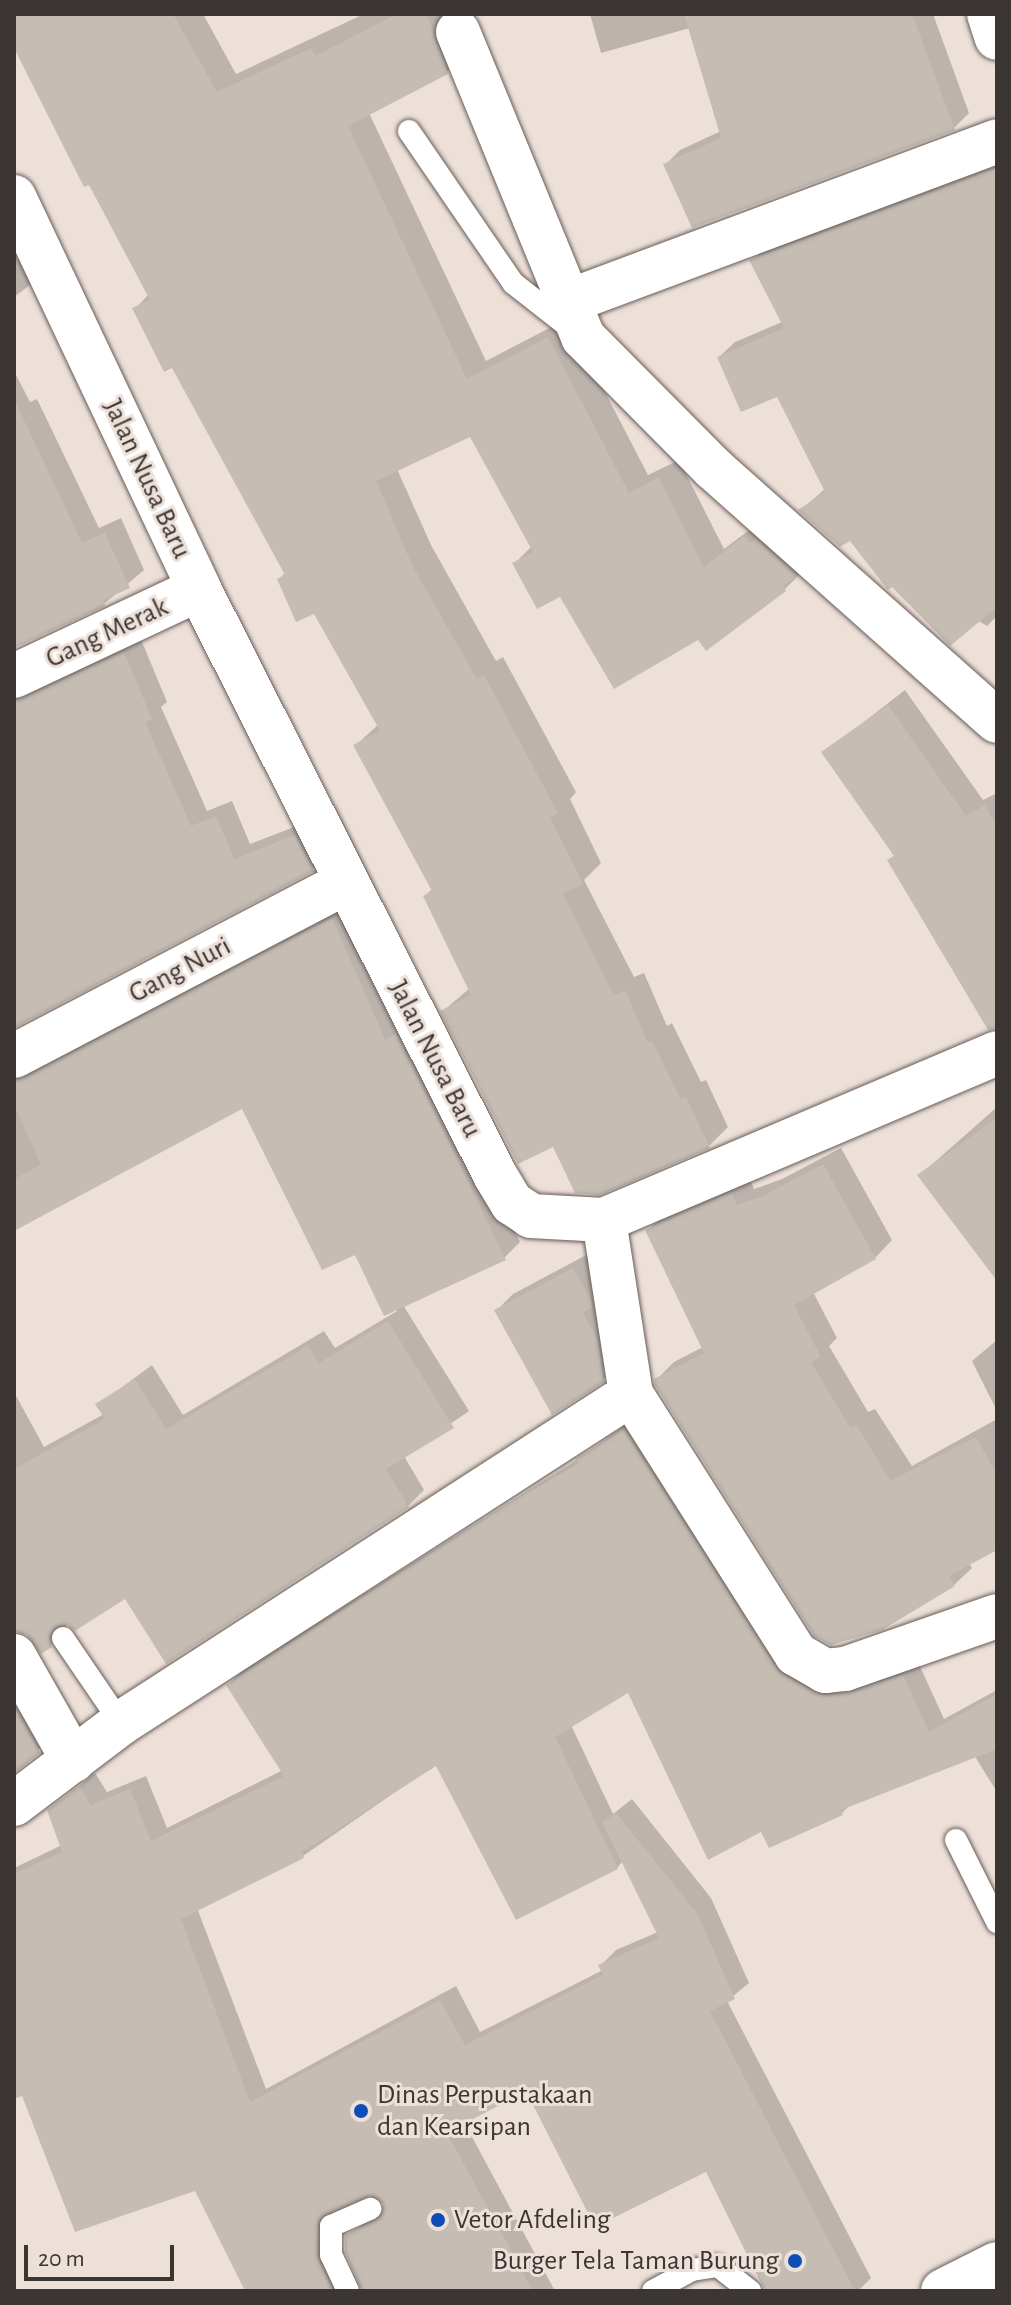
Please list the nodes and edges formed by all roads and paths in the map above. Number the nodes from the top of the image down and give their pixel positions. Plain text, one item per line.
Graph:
1 (989, 14) edge
2 (458, 32) dead end
3 (997, 38) edge
4 (409, 131) dead end
5 (997, 141) edge
6 (14, 197) edge
7 (575, 320) junction
8 (199, 589) junction
9 (14, 676) edge
10 (997, 721) edge
11 (345, 883) junction
12 (997, 1053) edge
13 (14, 1056) edge
14 (604, 1220) junction
15 (631, 1394) junction
16 (997, 1616) edge
17 (63, 1638) dead end
18 (14, 1656) edge
19 (121, 1723) junction
20 (73, 1760) junction
21 (14, 1804) edge
22 (956, 1840) dead end
23 (997, 1922) edge
24 (370, 2209) dead end
25 (997, 2264) edge
26 (348, 2291) edge
27 (653, 2291) edge
28 (750, 2291) edge
29 (943, 2291) edge

1 - 3 street
2 - 7 street
4 - 7 lane
5 - 7 street
6 - 8 street, Jalan Nusa Baru
7 - 10 street
8 - 9 street, Gang Merak
8 - 11 street, Jalan Nusa Baru
11 - 13 street, Gang Nuri
11 - 14 street, Jalan Nusa Baru
12 - 14 street
14 - 15 street
15 - 16 street
15 - 19 street
17 - 19 lane
18 - 20 street
19 - 20 street
20 - 21 street
22 - 23 lane
24 - 26 lane
25 - 29 street
27 - 28 lane

